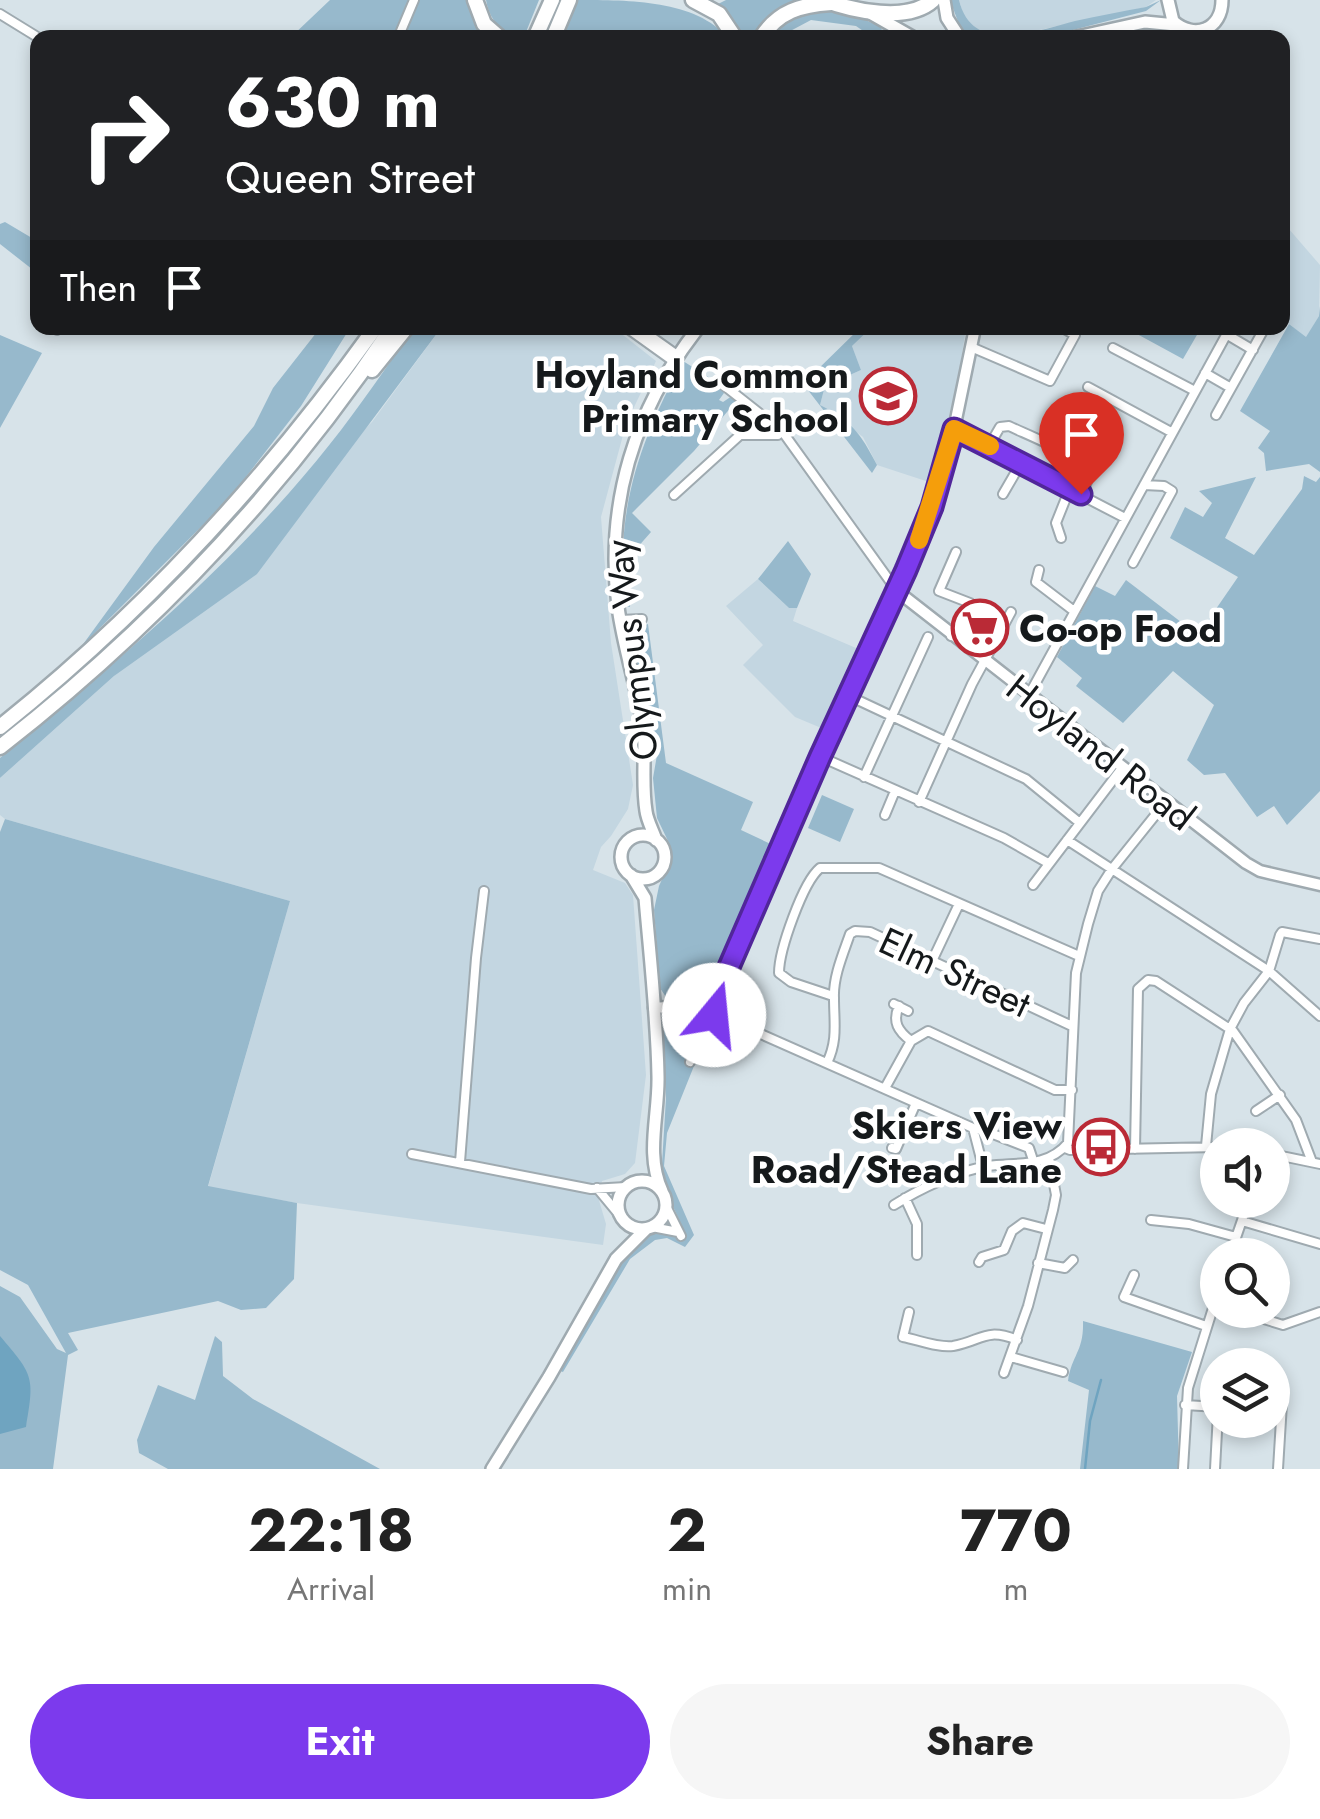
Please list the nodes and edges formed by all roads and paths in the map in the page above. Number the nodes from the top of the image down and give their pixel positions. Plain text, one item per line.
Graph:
1 (414, 0) edge
2 (475, 0) edge
3 (552, 0) edge
4 (569, 0) edge
5 (693, 0) edge
6 (932, 0) edge
7 (944, 0) edge
8 (1222, 0) edge
9 (828, 1) edge
10 (1167, 3) edge
11 (863, 9) junction
12 (0, 14) edge
13 (1145, 22) junction
14 (1176, 26) junction
15 (401, 30) edge
16 (486, 30) edge
17 (539, 30) edge
18 (556, 30) edge
19 (730, 30) edge
20 (767, 30) edge
21 (900, 30) edge
22 (955, 30) edge
23 (1108, 30) edge
24 (1186, 30) edge
25 (1212, 30) edge
26 (30, 32) edge
27 (359, 335) edge
28 (370, 335) edge
29 (387, 335) edge
30 (401, 335) edge
31 (638, 335) edge
32 (647, 335) edge
33 (693, 335) edge
34 (974, 335) edge
35 (1076, 335) edge
36 (1226, 335) edge
37 (1233, 335) edge
38 (1261, 335) edge
39 (971, 347) junction
40 (1112, 348) dead end
41 (1253, 350) junction
42 (675, 358) junction
43 (1205, 373) junction
44 (721, 384) dead end
45 (1088, 388) dead end
46 (1231, 388) junction
47 (730, 390) junction
48 (1195, 391) junction
49 (328, 392) junction
50 (346, 396) junction
51 (722, 400) dead end
52 (1216, 414) dead end
53 (954, 429) junction
54 (782, 431) junction
55 (1172, 432) junction
56 (989, 446) junction
57 (1021, 463) junction
58 (1144, 484) junction
59 (1070, 488) junction
60 (674, 494) dead end
61 (1003, 494) dead end
62 (1081, 494) junction
63 (1125, 518) junction
64 (1061, 538) dead end
65 (956, 552) dead end
66 (1134, 563) dead end
67 (1039, 570) dead end
68 (897, 591) junction
69 (1074, 611) junction
70 (1011, 612) dead end
71 (642, 618) dead end
72 (620, 620) junction
73 (951, 636) junction
74 (928, 637) dead end
75 (984, 661) junction
76 (1028, 695) junction
77 (849, 696) junction
78 (892, 716) junction
79 (0, 727) edge
80 (946, 742) junction
81 (0, 747) edge
82 (820, 757) junction
83 (1122, 768) junction
84 (864, 777) junction
85 (895, 791) junction
86 (918, 802) junction
87 (1165, 803) junction
88 (646, 812) junction
89 (885, 815) dead end
90 (1080, 823) junction
91 (630, 840) junction
92 (656, 840) junction
93 (1066, 840) junction
94 (1048, 863) junction
95 (1112, 869) junction
96 (658, 873) junction
97 (631, 875) junction
98 (1033, 885) dead end
99 (1320, 885) edge
100 (484, 891) dead end
101 (644, 898) junction
102 (959, 904) junction
103 (1320, 940) edge
104 (1079, 956) junction
105 (933, 960) junction
106 (1269, 971) junction
107 (833, 996) junction
108 (901, 1007) dead end
109 (654, 1008) junction
110 (709, 1013) junction
111 (1320, 1016) edge
112 (1072, 1026) junction
113 (1230, 1029) junction
114 (685, 1039) dead end
115 (912, 1040) junction
116 (697, 1044) junction
117 (695, 1059) dead end
118 (827, 1063) junction
119 (885, 1088) junction
120 (1072, 1090) junction
121 (1280, 1095) junction
122 (916, 1103) junction
123 (1256, 1111) dead end
124 (1208, 1128) edge
125 (976, 1130) junction
126 (1200, 1146) edge
127 (652, 1147) junction
128 (892, 1148) dead end
129 (1065, 1148) junction
130 (1135, 1149) junction
131 (412, 1154) dead end
132 (1032, 1157) dead end
133 (1050, 1158) junction
134 (1290, 1158) edge
135 (460, 1162) junction
136 (1316, 1163) edge
137 (986, 1166) junction
138 (629, 1185) junction
139 (596, 1188) junction
140 (662, 1191) junction
141 (905, 1198) junction
142 (894, 1205) dead end
143 (666, 1206) junction
144 (1243, 1218) edge
145 (623, 1220) junction
146 (1151, 1220) dead end
147 (1242, 1221) junction
148 (649, 1228) junction
149 (1046, 1228) junction
150 (1236, 1238) joint
151 (1320, 1244) edge
152 (917, 1254) dead end
153 (616, 1259) junction
154 (1073, 1260) dead end
155 (979, 1262) dead end
156 (1038, 1262) junction
157 (1065, 1268) junction
158 (1134, 1275) dead end
159 (1070, 1280) dead end
160 (909, 1312) dead end
161 (1320, 1312) edge
162 (1290, 1323) edge
163 (1200, 1324) edge
164 (1205, 1328) edge
165 (1017, 1340) junction
166 (1010, 1358) junction
167 (1063, 1372) dead end
168 (1004, 1374) dead end
169 (1185, 1405) junction
170 (1200, 1407) edge
171 (1216, 1438) edge
172 (1277, 1438) edge
173 (492, 1469) edge
174 (1183, 1469) edge
175 (1214, 1469) edge
176 (1278, 1469) edge

1 - 15 street
2 - 16 highway
3 - 17 highway
4 - 18 highway
5 - 19 highway
6 - 11 highway
7 - 22 main road
8 - 25 main road
9 - 11 highway
9 - 20 highway
10 - 13 main road
10 - 14 main road
11 - 21 main road
12 - 26 street
13 - 14 main road
13 - 23 main road
14 - 24 main road
27 - 49 highway
28 - 49 highway
29 - 50 highway
30 - 50 highway
31 - 42 street
32 - 42 street
33 - 42 main road, Olympus Way
34 - 39 main road
35 - 39 street
36 - 43 street
37 - 41 street
38 - 41 street
39 - 53 main road
40 - 48 street
41 - 46 street
42 - 72 main road, Olympus Way
43 - 46 street
43 - 48 street
44 - 47 street
45 - 55 street
46 - 52 street
47 - 51 street
47 - 54 street
48 - 55 street
49 - 79 highway
50 - 81 highway
53 - 56 street
53 - 68 main road
54 - 60 street
54 - 68 street
55 - 58 street
56 - 57 street
56 - 62 street
57 - 59 street
57 - 61 street
58 - 63 street
58 - 66 street
59 - 62 street
59 - 64 street
62 - 63 street
63 - 69 street
65 - 73 street
67 - 69 street
68 - 73 main road, Hoyland Road
68 - 77 main road
69 - 76 street
70 - 75 street
71 - 72 street
72 - 88 main road, Olympus Way
73 - 75 main road, Hoyland Road
74 - 78 street
75 - 76 main road, Hoyland Road
75 - 80 street
76 - 83 main road, Hoyland Road
77 - 78 street
77 - 82 main road
78 - 80 street
78 - 84 street
80 - 86 street
80 - 90 street
82 - 84 street
82 - 110 main road
83 - 87 main road, Hoyland Road
83 - 90 street
84 - 85 street
85 - 86 street
85 - 89 street
86 - 94 street
87 - 95 street
87 - 99 main road, Hoyland Road
88 - 91 main road, Olympus Way
88 - 92 main road, Olympus Way
90 - 93 street
91 - 92 main road
91 - 97 main road
92 - 96 main road, Olympus Way
93 - 94 street
93 - 95 street
94 - 98 street
95 - 104 street
95 - 106 street
96 - 97 main road
96 - 101 main road
97 - 101 main road
100 - 135 street
101 - 109 main road
102 - 104 street
102 - 105 street
102 - 107 street
103 - 106 street
104 - 112 street
105 - 107 street, Elm Street
105 - 112 street, Elm Street
106 - 111 street
106 - 113 street
107 - 118 street, Elm Street
108 - 115 street
109 - 110 main road
109 - 127 main road
110 - 116 street
110 - 118 street
112 - 120 street
113 - 121 street
113 - 124 street
113 - 130 street
114 - 116 street
115 - 119 street
115 - 120 street
116 - 117 street
118 - 119 street
119 - 122 street
120 - 129 street
121 - 123 street
121 - 136 street
122 - 125 street
122 - 128 street
125 - 132 street
125 - 137 street
126 - 130 street
127 - 138 main road
127 - 140 main road
129 - 130 street
129 - 133 street
131 - 135 street
133 - 137 street
133 - 149 street
134 - 136 street
135 - 139 street
137 - 141 street
138 - 139 street
138 - 140 main road
138 - 145 main road
139 - 145 street
140 - 143 main road
141 - 142 street
141 - 152 street
143 - 148 main road
143 - 148 street
144 - 147 street
145 - 148 main road
145 - 153 main road
146 - 150 street
147 - 150 street
147 - 151 street
148 - 153 main road
149 - 155 street
149 - 156 street
153 - 173 main road
154 - 157 street
156 - 157 street
156 - 165 street
157 - 159 street
158 - 163 street
160 - 165 street
161 - 162 street
164 - 169 street
165 - 166 street
166 - 167 street
166 - 168 street
169 - 170 street
169 - 174 street
171 - 175 street
172 - 176 street

